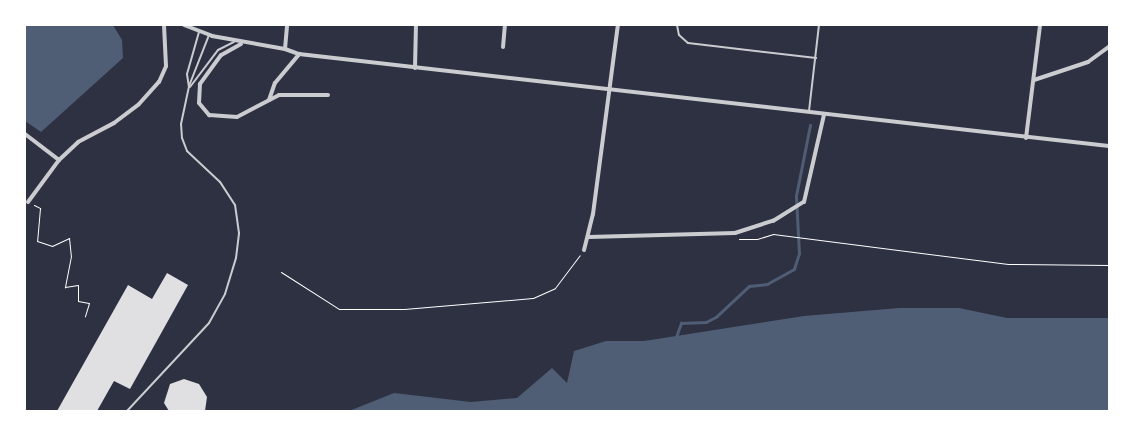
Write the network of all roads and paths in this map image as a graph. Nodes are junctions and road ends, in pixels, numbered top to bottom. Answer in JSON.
{"nodes":[{"id":1,"x":164,"y":25,"type":"edge"},
{"id":2,"x":184,"y":25,"type":"edge"},
{"id":3,"x":287,"y":25,"type":"edge"},
{"id":4,"x":416,"y":25,"type":"edge"},
{"id":5,"x":505,"y":25,"type":"edge"},
{"id":6,"x":618,"y":25,"type":"edge"},
{"id":7,"x":676,"y":25,"type":"edge"},
{"id":8,"x":819,"y":25,"type":"edge"},
{"id":9,"x":1040,"y":25,"type":"edge"},
{"id":10,"x":199,"y":32,"type":"junction"},
{"id":11,"x":209,"y":35,"type":"junction"},
{"id":12,"x":237,"y":41,"type":"junction"},
{"id":13,"x":246,"y":43,"type":"junction"},
{"id":14,"x":503,"y":47,"type":"dead end"},
{"id":15,"x":285,"y":49,"type":"junction"},
{"id":16,"x":1108,"y":49,"type":"edge"},
{"id":17,"x":299,"y":54,"type":"junction"},
{"id":18,"x":816,"y":58,"type":"junction"},
{"id":19,"x":415,"y":68,"type":"junction"},
{"id":20,"x":1034,"y":80,"type":"junction"},
{"id":21,"x":189,"y":89,"type":"junction"},
{"id":22,"x":610,"y":89,"type":"junction"},
{"id":23,"x":328,"y":95,"type":"dead end"},
{"id":24,"x":269,"y":100,"type":"junction"},
{"id":25,"x":809,"y":113,"type":"junction"},
{"id":26,"x":824,"y":115,"type":"junction"},
{"id":27,"x":25,"y":134,"type":"edge"},
{"id":28,"x":1026,"y":138,"type":"junction"},
{"id":29,"x":1109,"y":146,"type":"edge"},
{"id":30,"x":59,"y":160,"type":"junction"},
{"id":31,"x":28,"y":202,"type":"joint"},
{"id":32,"x":783,"y":236,"type":"dead end"},
{"id":33,"x":589,"y":238,"type":"junction"},
{"id":34,"x":584,"y":250,"type":"joint"},
{"id":35,"x":1109,"y":265,"type":"edge"},
{"id":36,"x":281,"y":272,"type":"dead end"},
{"id":37,"x":85,"y":316,"type":"dead end"},
{"id":38,"x":110,"y":411,"type":"edge"},
{"id":39,"x":118,"y":411,"type":"edge"},
{"id":40,"x":127,"y":411,"type":"edge"}],
"edges":[{"from":1,"to":30,"type":"street"},
{"from":2,"to":10,"type":"street"},
{"from":3,"to":15,"type":"street"},
{"from":4,"to":19,"type":"street"},
{"from":5,"to":14,"type":"street"},
{"from":6,"to":22,"type":"street"},
{"from":7,"to":18,"type":"lane"},
{"from":8,"to":18,"type":"lane"},
{"from":9,"to":20,"type":"street"},
{"from":10,"to":11,"type":"street"},
{"from":10,"to":21,"type":"lane"},
{"from":11,"to":12,"type":"street"},
{"from":11,"to":21,"type":"lane"},
{"from":12,"to":13,"type":"street"},
{"from":12,"to":21,"type":"lane"},
{"from":13,"to":15,"type":"street"},
{"from":13,"to":24,"type":"street"},
{"from":15,"to":17,"type":"street"},
{"from":16,"to":20,"type":"street"},
{"from":17,"to":19,"type":"street"},
{"from":17,"to":24,"type":"street"},
{"from":18,"to":25,"type":"lane"},
{"from":19,"to":22,"type":"street"},
{"from":20,"to":28,"type":"street"},
{"from":21,"to":40,"type":"lane"},
{"from":22,"to":25,"type":"street"},
{"from":22,"to":33,"type":"street"},
{"from":23,"to":24,"type":"street"},
{"from":25,"to":26,"type":"street"},
{"from":26,"to":28,"type":"street"},
{"from":26,"to":33,"type":"street"},
{"from":27,"to":30,"type":"street"},
{"from":28,"to":29,"type":"street"},
{"from":30,"to":31,"type":"street"},
{"from":31,"to":37,"type":"path"},
{"from":32,"to":35,"type":"path"},
{"from":33,"to":34,"type":"street"},
{"from":34,"to":36,"type":"path"},
{"from":38,"to":39,"type":"lane"}]}
